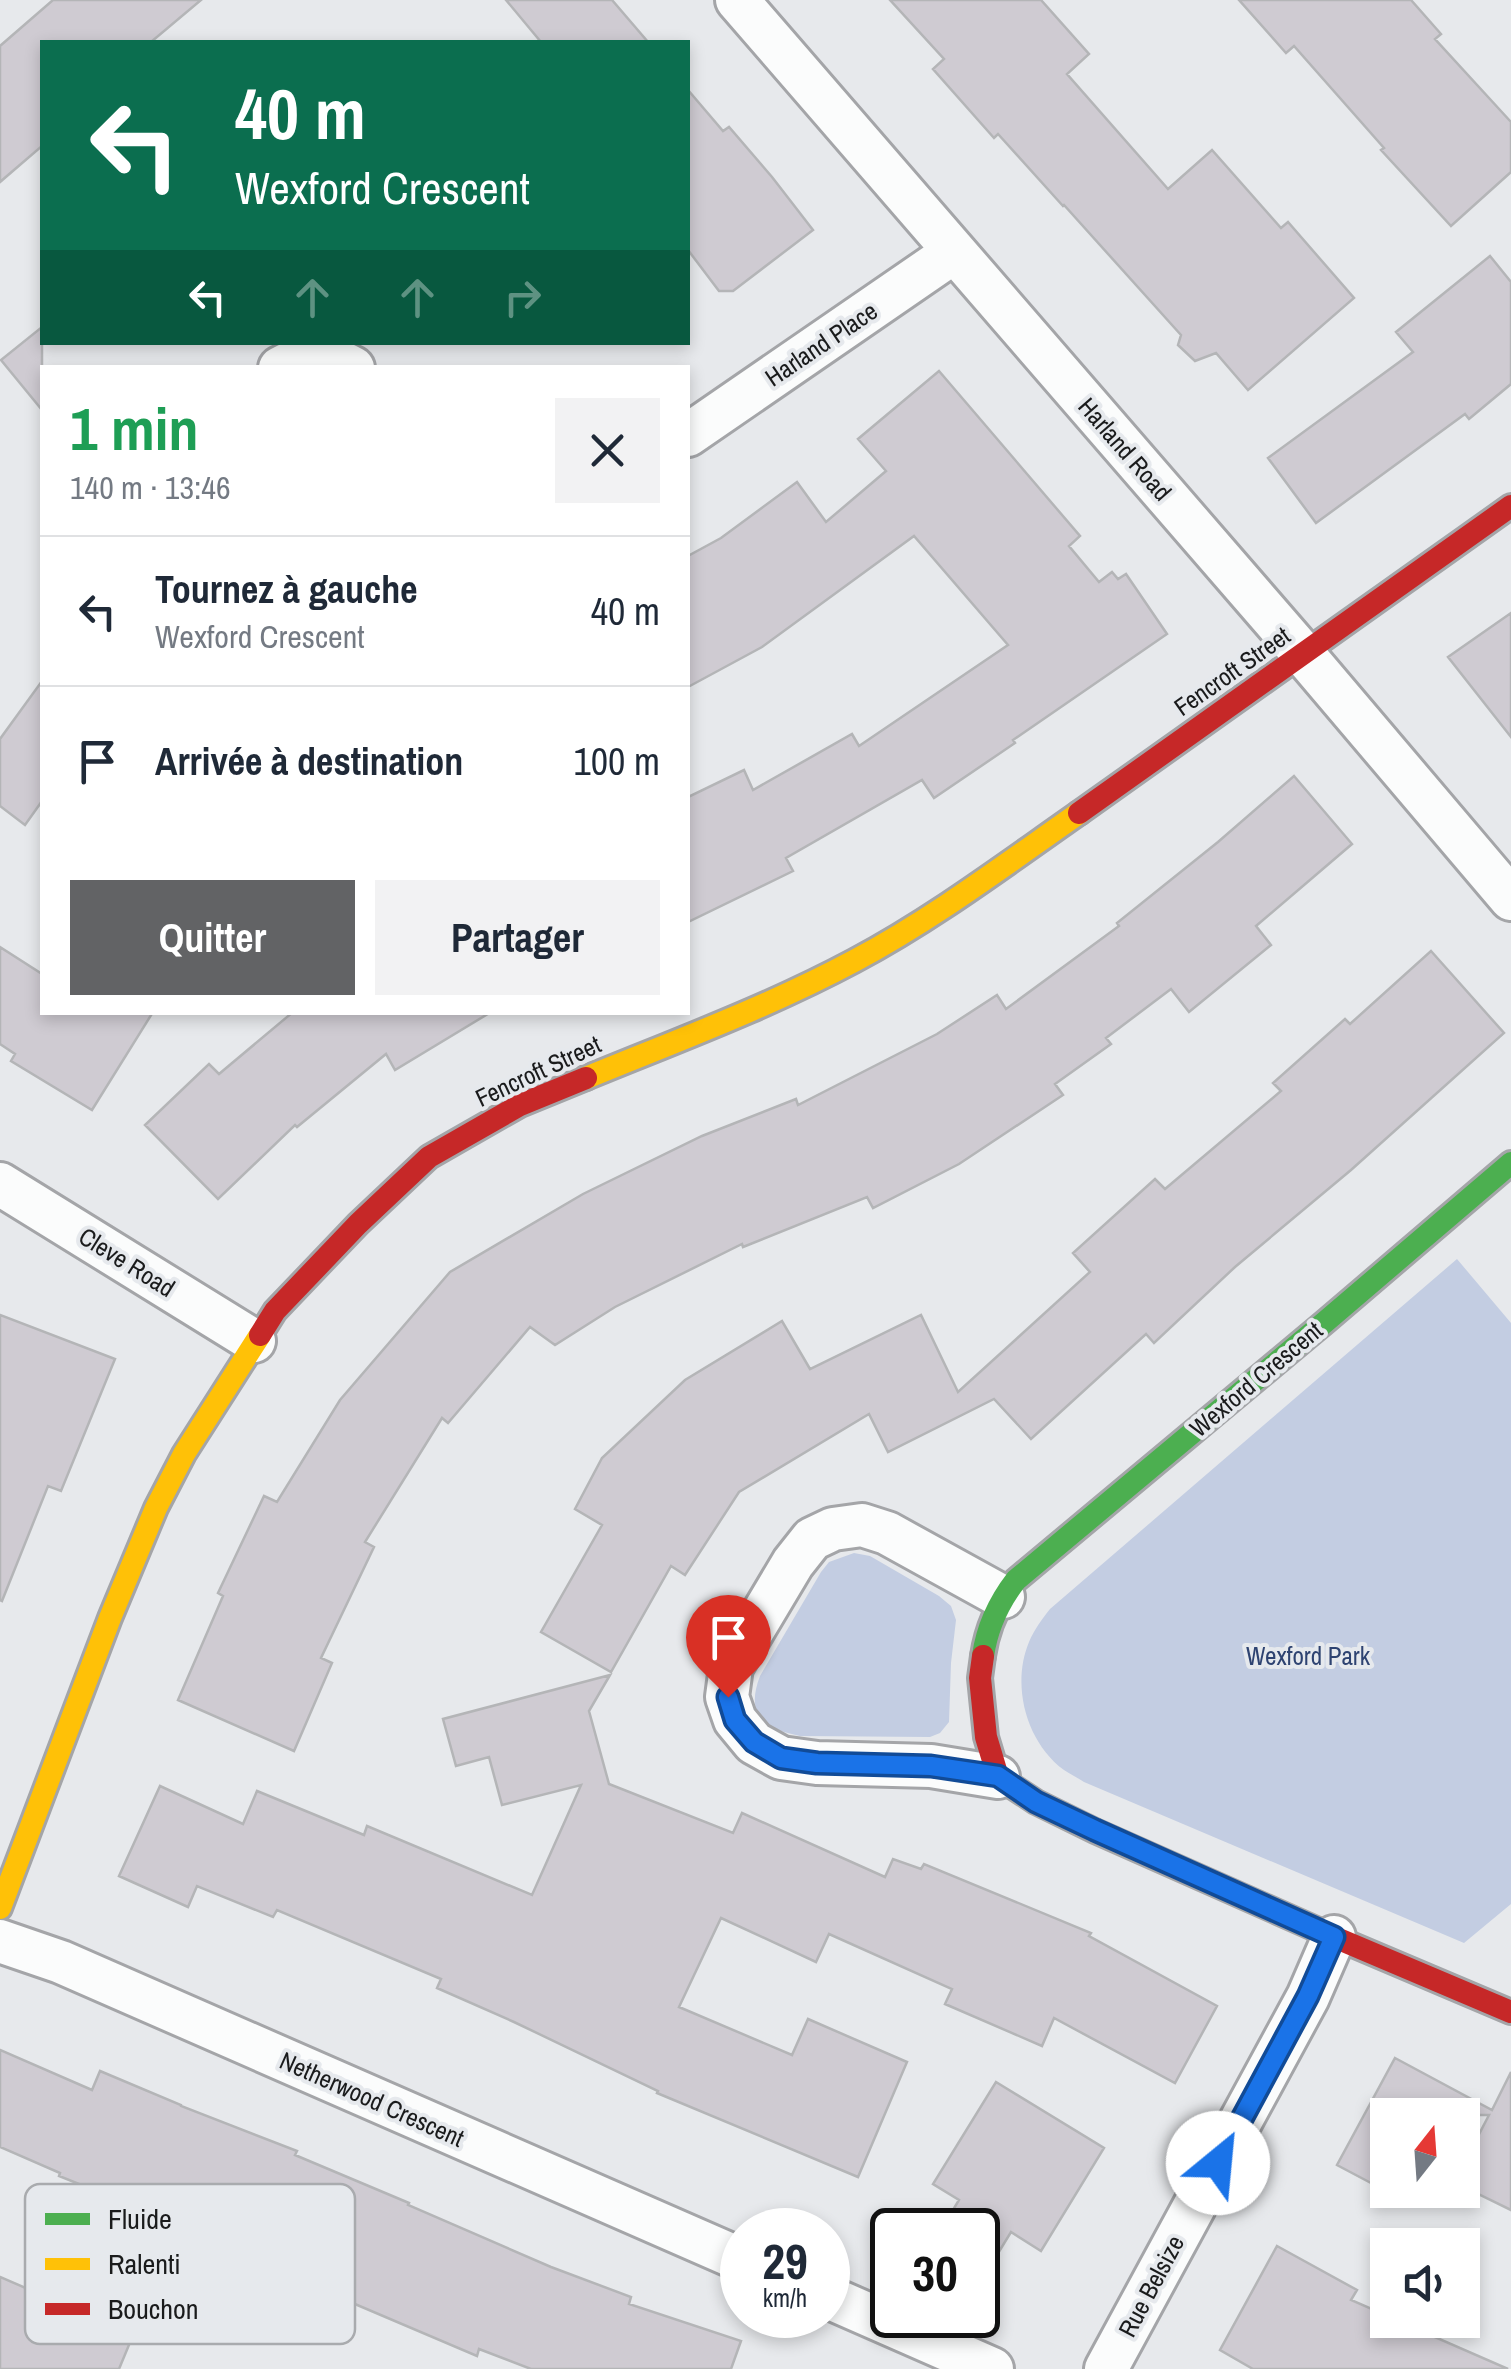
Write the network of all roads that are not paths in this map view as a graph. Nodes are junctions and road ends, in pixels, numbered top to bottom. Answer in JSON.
{"nodes":[{"id":1,"x":737,"y":0,"type":"edge"},
{"id":2,"x":954,"y":252,"type":"junction"},
{"id":3,"x":286,"y":365,"type":"edge"},
{"id":4,"x":347,"y":365,"type":"edge"},
{"id":5,"x":690,"y":434,"type":"edge"},
{"id":6,"x":1511,"y":506,"type":"edge"},
{"id":7,"x":1304,"y":654,"type":"junction"},
{"id":8,"x":1511,"y":899,"type":"edge"},
{"id":9,"x":1511,"y":1163,"type":"edge"},
{"id":10,"x":0,"y":1184,"type":"edge"},
{"id":11,"x":254,"y":1341,"type":"junction"},
{"id":12,"x":1003,"y":1597,"type":"junction"},
{"id":13,"x":998,"y":1776,"type":"junction"},
{"id":14,"x":0,"y":1908,"type":"edge"},
{"id":15,"x":1334,"y":1937,"type":"junction"},
{"id":16,"x":0,"y":1941,"type":"edge"},
{"id":17,"x":1511,"y":2012,"type":"edge"},
{"id":18,"x":720,"y":2250,"type":"edge"},
{"id":19,"x":850,"y":2307,"type":"edge"},
{"id":20,"x":992,"y":2369,"type":"edge"},
{"id":21,"x":1106,"y":2369,"type":"edge"}],
"edges":[{"from":1,"to":2,"type":"street","name":"Harland Road"},
{"from":2,"to":5,"type":"street","name":"Harland Place"},
{"from":2,"to":7,"type":"street","name":"Harland Road"},
{"from":3,"to":4,"type":"street"},
{"from":6,"to":7,"type":"street","name":"Fencroft Street"},
{"from":7,"to":8,"type":"street","name":"Harland Road"},
{"from":7,"to":11,"type":"street","name":"Fencroft Street"},
{"from":9,"to":12,"type":"street","name":"Wexford Crescent"},
{"from":10,"to":11,"type":"street","name":"Cleve Road"},
{"from":11,"to":14,"type":"street","name":"Fencroft Street"},
{"from":12,"to":13,"type":"street","name":"Wexford Crescent"},
{"from":12,"to":13,"type":"street"},
{"from":13,"to":15,"type":"street"},
{"from":15,"to":17,"type":"street"},
{"from":15,"to":21,"type":"street","name":"Rue Belsize"},
{"from":16,"to":18,"type":"street","name":"Netherwood Crescent"},
{"from":19,"to":20,"type":"street"}]}
